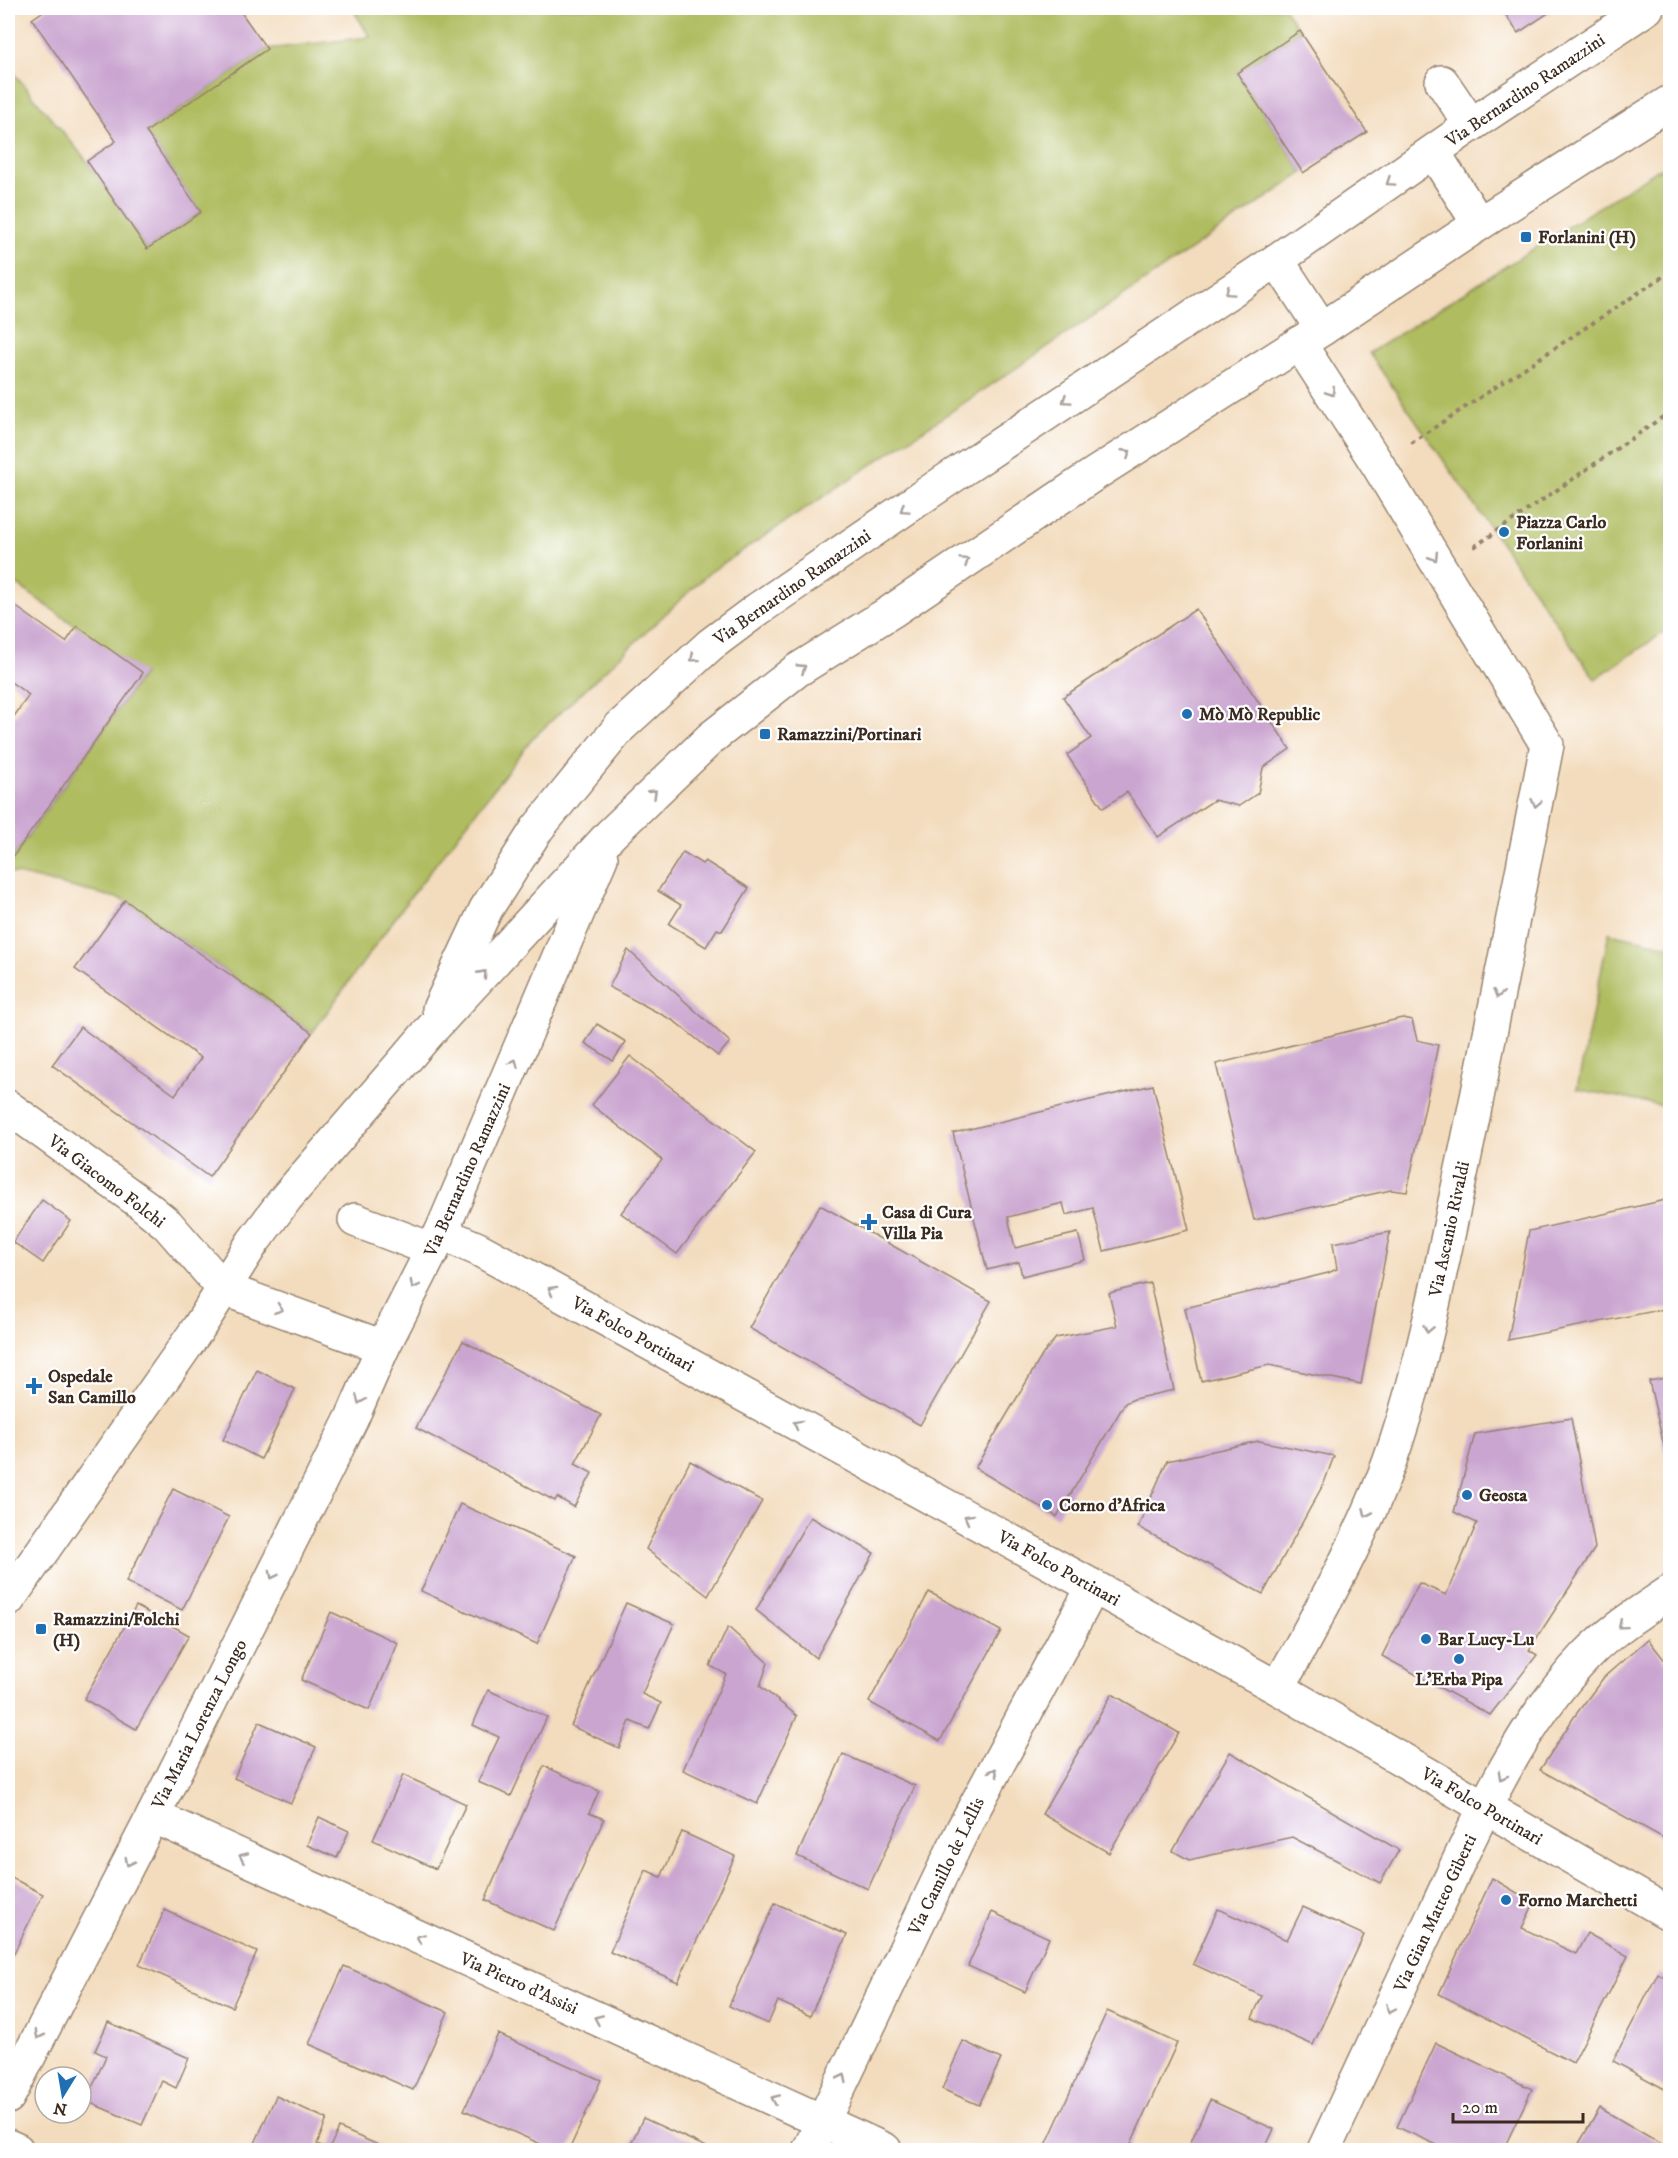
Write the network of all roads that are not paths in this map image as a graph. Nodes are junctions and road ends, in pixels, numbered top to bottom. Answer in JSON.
{"nodes":[{"id":1,"x":1647,"y":8,"type":"edge"},
{"id":2,"x":1442,"y":82,"type":"dead end"},
{"id":3,"x":1671,"y":102,"type":"edge"},
{"id":4,"x":1471,"y":125,"type":"junction"},
{"id":5,"x":1434,"y":153,"type":"junction"},
{"id":6,"x":1479,"y":224,"type":"junction"},
{"id":7,"x":1277,"y":260,"type":"junction"},
{"id":8,"x":1311,"y":336,"type":"junction"},
{"id":9,"x":611,"y":834,"type":"junction"},
{"id":10,"x":429,"y":1032,"type":"junction"},
{"id":11,"x":8,"y":1107,"type":"edge"},
{"id":12,"x":355,"y":1220,"type":"dead end"},
{"id":13,"x":437,"y":1241,"type":"junction"},
{"id":14,"x":224,"y":1289,"type":"junction"},
{"id":15,"x":383,"y":1347,"type":"junction"},
{"id":16,"x":1093,"y":1587,"type":"junction"},
{"id":17,"x":1671,"y":1592,"type":"edge"},
{"id":18,"x":8,"y":1600,"type":"edge"},
{"id":19,"x":1278,"y":1688,"type":"junction"},
{"id":20,"x":1485,"y":1808,"type":"junction"},
{"id":21,"x":153,"y":1816,"type":"junction"},
{"id":22,"x":1671,"y":1914,"type":"edge"},
{"id":23,"x":8,"y":2097,"type":"edge"},
{"id":24,"x":822,"y":2121,"type":"junction"},
{"id":25,"x":8,"y":2146,"type":"edge"},
{"id":26,"x":17,"y":2151,"type":"edge"},
{"id":27,"x":809,"y":2151,"type":"edge"},
{"id":28,"x":885,"y":2151,"type":"edge"},
{"id":29,"x":1324,"y":2151,"type":"edge"}],
"edges":[{"from":1,"to":4,"type":"street","name":"Via Bernardino Ramazzini"},
{"from":2,"to":4,"type":"street"},
{"from":3,"to":6,"type":"street","name":"Via Bernardino Ramazzini"},
{"from":4,"to":5,"type":"street","name":"Via Bernardino Ramazzini"},
{"from":5,"to":6,"type":"street","name":"Via Bernardino Ramazzini"},
{"from":5,"to":7,"type":"street","name":"Via Bernardino Ramazzini","one_way":true},
{"from":6,"to":8,"type":"street","name":"Via Bernardino Ramazzini"},
{"from":7,"to":8,"type":"street"},
{"from":7,"to":10,"type":"street","name":"Via Bernardino Ramazzini","one_way":true},
{"from":9,"to":8,"type":"street","name":"Via Bernardino Ramazzini","one_way":true},
{"from":8,"to":19,"type":"street","name":"Via Ascanio Rivaldi","one_way":true},
{"from":10,"to":9,"type":"street","name":"Via Bernardino Ramazzini","one_way":true},
{"from":13,"to":9,"type":"street","name":"Via Bernardino Ramazzini","one_way":true},
{"from":10,"to":14,"type":"street","name":"Via Bernardino Ramazzini"},
{"from":11,"to":14,"type":"street","name":"Via Giacomo Folchi"},
{"from":12,"to":13,"type":"street","name":"Via Folco Portinari"},
{"from":13,"to":15,"type":"street","name":"Via Bernardino Ramazzini","one_way":true},
{"from":16,"to":13,"type":"street","name":"Via Folco Portinari","one_way":true},
{"from":14,"to":15,"type":"street","one_way":true},
{"from":14,"to":18,"type":"street","name":"Via Bernardino Ramazzini"},
{"from":15,"to":21,"type":"street","name":"Via Maria Lorenza Longo","one_way":true},
{"from":16,"to":19,"type":"street","name":"Via Folco Portinari"},
{"from":24,"to":16,"type":"street","name":"Via Camillo de Lellis","one_way":true},
{"from":17,"to":20,"type":"street","name":"Via Gian Matteo Giberti","one_way":true},
{"from":19,"to":20,"type":"street","name":"Via Folco Portinari"},
{"from":20,"to":22,"type":"street","name":"Via Folco Portinari"},
{"from":20,"to":29,"type":"street","name":"Via Gian Matteo Giberti","one_way":true},
{"from":21,"to":23,"type":"street","name":"Via Maria Lorenza Longo","one_way":true},
{"from":24,"to":21,"type":"street","name":"Via Pietro d'Assisi","one_way":true},
{"from":24,"to":27,"type":"street","name":"Via Camillo de Lellis"},
{"from":24,"to":28,"type":"street","name":"Via Pietro d'Assisi"},
{"from":25,"to":26,"type":"street"}]}
